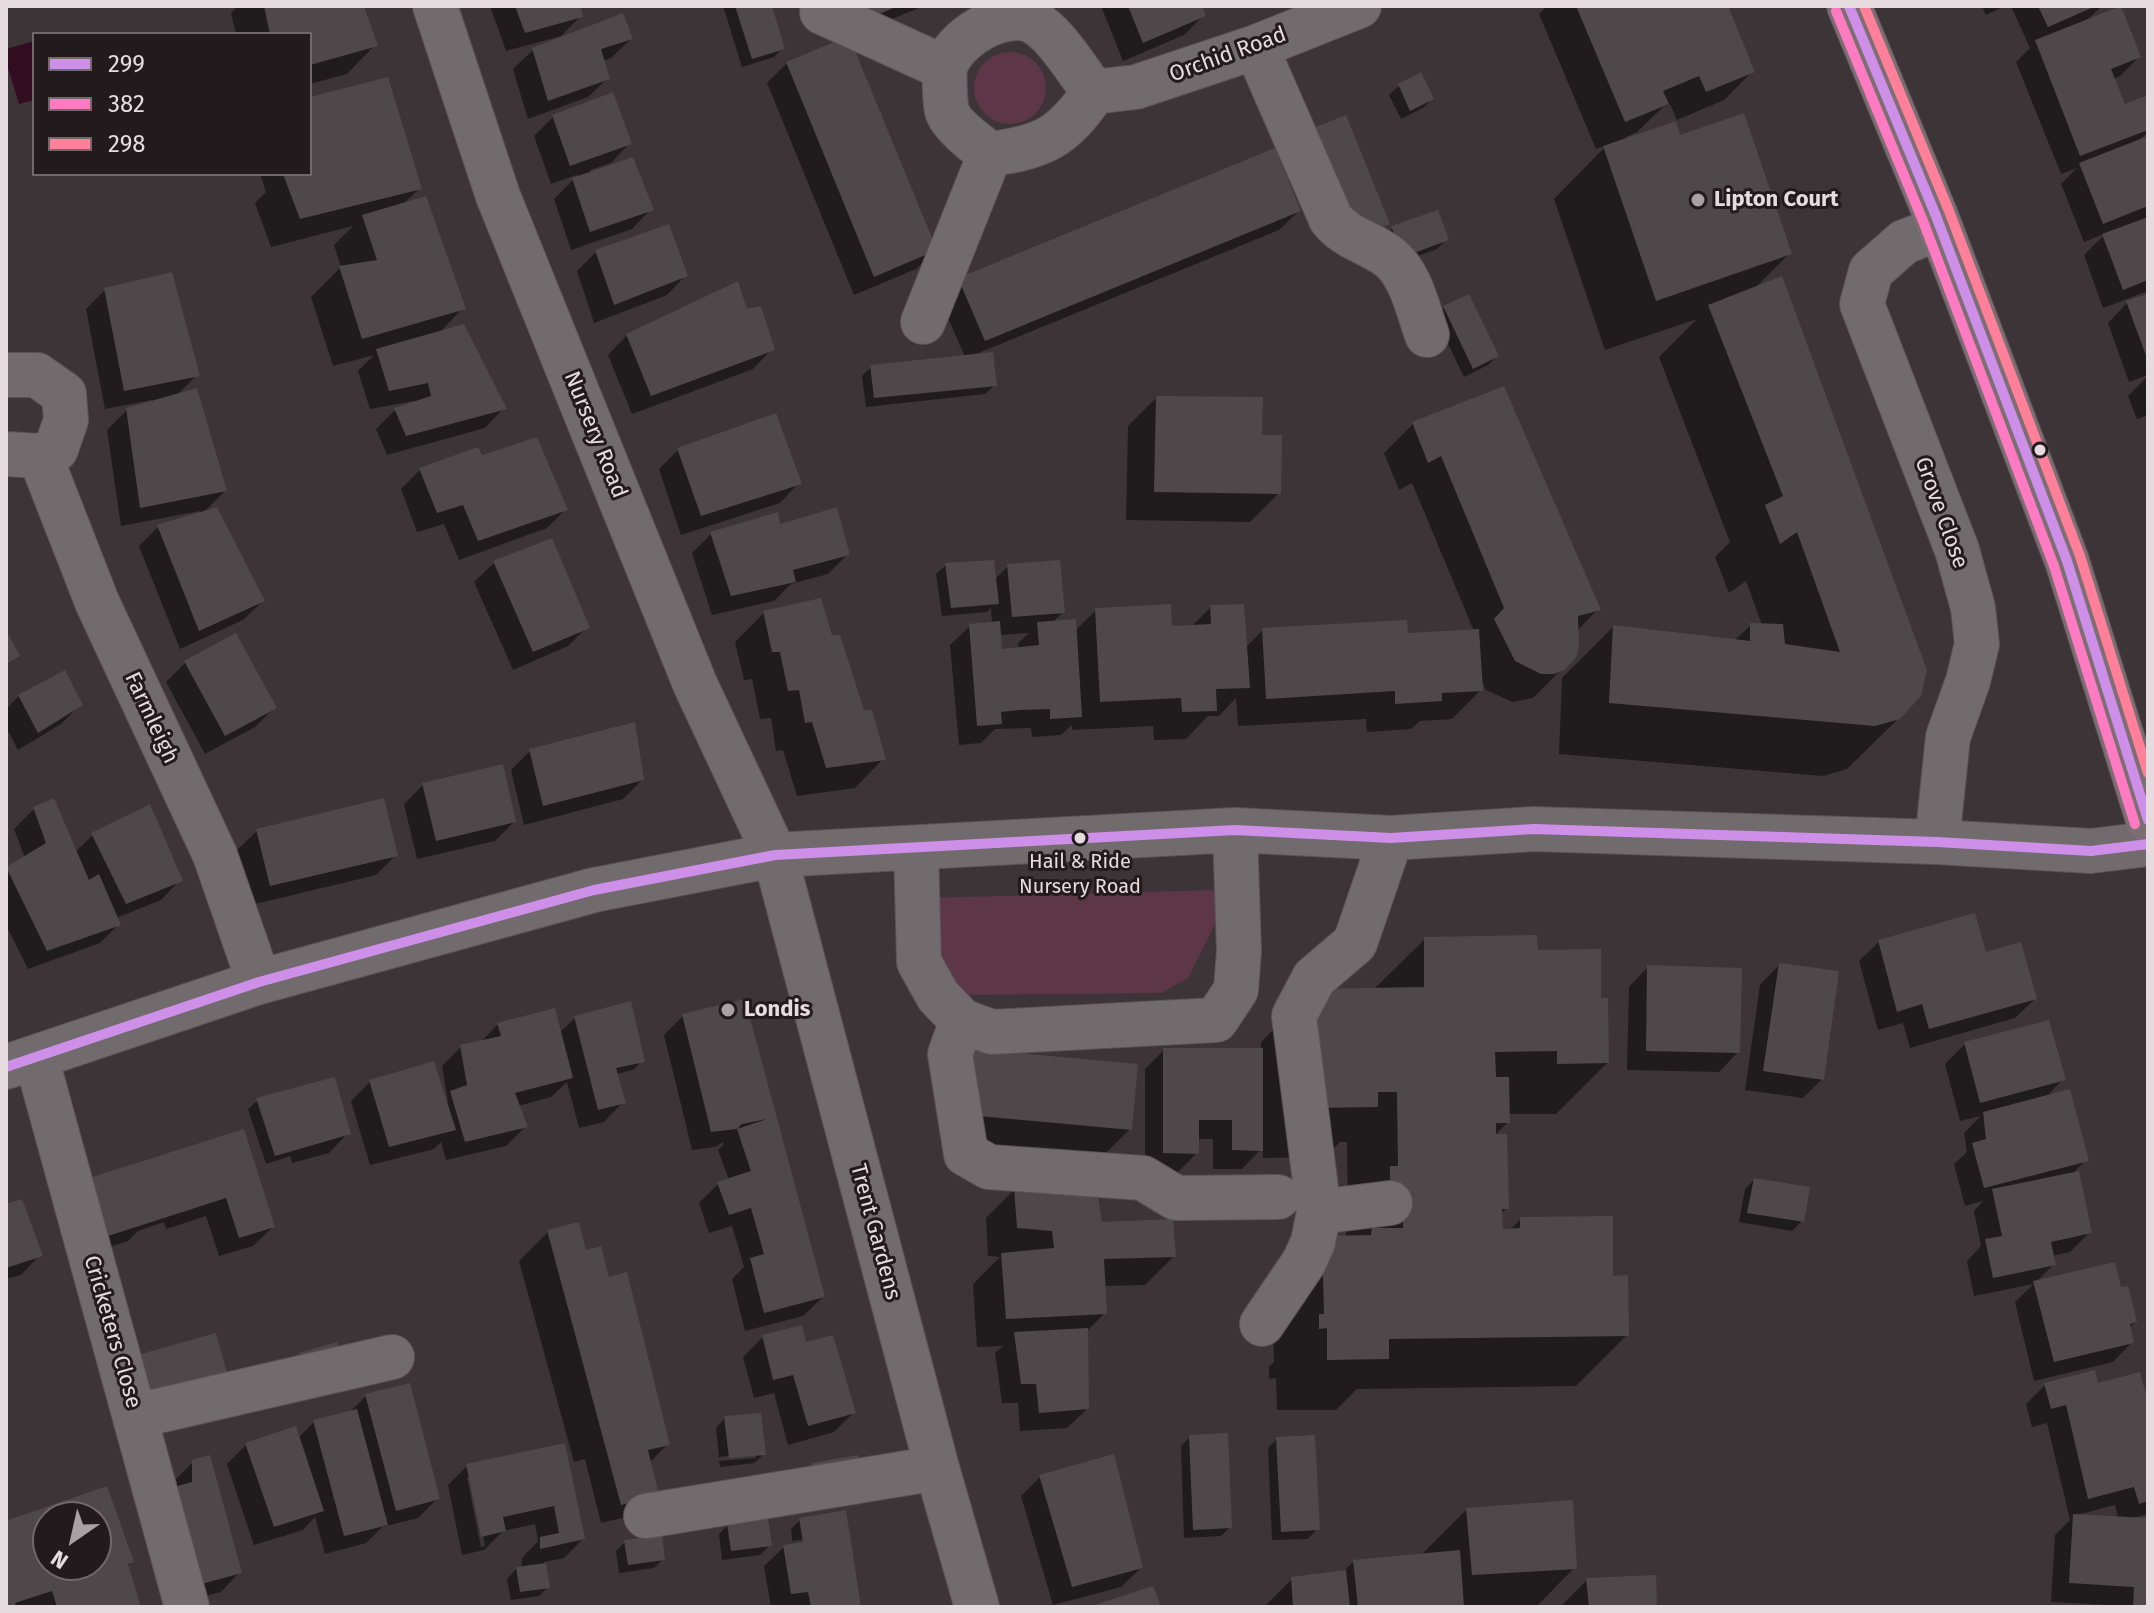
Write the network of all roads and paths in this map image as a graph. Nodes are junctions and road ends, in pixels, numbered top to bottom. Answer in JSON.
{"nodes":[{"id":1,"x":435,"y":6,"type":"edge"},
{"id":2,"x":1359,"y":6,"type":"edge"},
{"id":3,"x":1849,"y":6,"type":"edge"},
{"id":4,"x":822,"y":12,"type":"dead end"},
{"id":5,"x":1037,"y":14,"type":"edge"},
{"id":6,"x":1295,"y":18,"type":"edge"},
{"id":7,"x":1256,"y":47,"type":"junction"},
{"id":8,"x":945,"y":68,"type":"junction"},
{"id":9,"x":1094,"y":92,"type":"junction"},
{"id":10,"x":990,"y":154,"type":"junction"},
{"id":11,"x":1940,"y":228,"type":"junction"},
{"id":12,"x":923,"y":322,"type":"dead end"},
{"id":13,"x":1427,"y":335,"type":"dead end"},
{"id":14,"x":6,"y":375,"type":"edge"},
{"id":15,"x":23,"y":455,"type":"edge"},
{"id":16,"x":2148,"y":820,"type":"edge"},
{"id":17,"x":1235,"y":830,"type":"junction"},
{"id":18,"x":1391,"y":838,"type":"junction"},
{"id":19,"x":1937,"y":842,"type":"junction"},
{"id":20,"x":2148,"y":844,"type":"edge"},
{"id":21,"x":916,"y":848,"type":"junction"},
{"id":22,"x":775,"y":855,"type":"junction"},
{"id":23,"x":259,"y":982,"type":"junction"},
{"id":24,"x":962,"y":1021,"type":"junction"},
{"id":25,"x":21,"y":1062,"type":"edge"},
{"id":26,"x":1278,"y":1197,"type":"dead end"},
{"id":27,"x":1390,"y":1203,"type":"dead end"},
{"id":28,"x":1319,"y":1212,"type":"junction"},
{"id":29,"x":1262,"y":1324,"type":"dead end"},
{"id":30,"x":392,"y":1357,"type":"dead end"},
{"id":31,"x":136,"y":1416,"type":"junction"},
{"id":32,"x":937,"y":1468,"type":"junction"},
{"id":33,"x":646,"y":1516,"type":"dead end"},
{"id":34,"x":187,"y":1607,"type":"edge"},
{"id":35,"x":977,"y":1607,"type":"edge"}],
"edges":[{"from":1,"to":22,"type":"street","name":"Nursery Road"},
{"from":2,"to":6,"type":"street","name":"Orchid Road"},
{"from":3,"to":11,"type":"main road"},
{"from":4,"to":8,"type":"street"},
{"from":5,"to":8,"type":"street"},
{"from":5,"to":9,"type":"street"},
{"from":6,"to":7,"type":"street","name":"Orchid Road"},
{"from":7,"to":9,"type":"street","name":"Orchid Road"},
{"from":7,"to":13,"type":"street"},
{"from":8,"to":10,"type":"street"},
{"from":9,"to":10,"type":"street"},
{"from":10,"to":12,"type":"street"},
{"from":11,"to":16,"type":"main road"},
{"from":11,"to":19,"type":"street","name":"Grove Close"},
{"from":14,"to":15,"type":"street","name":"Farmleigh"},
{"from":15,"to":23,"type":"street","name":"Farmleigh"},
{"from":17,"to":18,"type":"street"},
{"from":17,"to":21,"type":"street"},
{"from":17,"to":24,"type":"street"},
{"from":18,"to":19,"type":"street"},
{"from":18,"to":28,"type":"street"},
{"from":19,"to":20,"type":"street"},
{"from":21,"to":22,"type":"street"},
{"from":21,"to":24,"type":"street"},
{"from":22,"to":23,"type":"street"},
{"from":22,"to":32,"type":"street","name":"Trent Gardens"},
{"from":23,"to":25,"type":"street"},
{"from":24,"to":26,"type":"street"},
{"from":25,"to":31,"type":"street","name":"Cricketers Close"},
{"from":27,"to":28,"type":"street"},
{"from":28,"to":29,"type":"street"},
{"from":30,"to":31,"type":"street"},
{"from":31,"to":34,"type":"street","name":"Cricketers Close"},
{"from":32,"to":33,"type":"street"},
{"from":32,"to":35,"type":"street","name":"Trent Gardens"}]}
